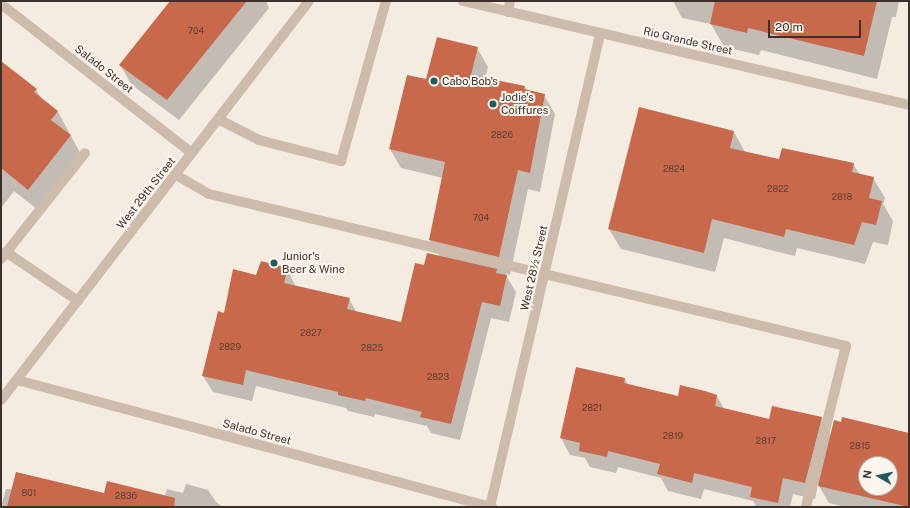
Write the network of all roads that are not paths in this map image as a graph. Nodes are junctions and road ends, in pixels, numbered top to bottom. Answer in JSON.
{"nodes":[{"id":1,"x":309,"y":1,"type":"edge"},
{"id":2,"x":386,"y":1,"type":"edge"},
{"id":3,"x":463,"y":1,"type":"edge"},
{"id":4,"x":510,"y":1,"type":"edge"},
{"id":5,"x":1,"y":4,"type":"edge"},
{"id":6,"x":508,"y":12,"type":"junction"},
{"id":7,"x":600,"y":34,"type":"junction"},
{"id":8,"x":909,"y":105,"type":"edge"},
{"id":9,"x":218,"y":119,"type":"junction"},
{"id":10,"x":85,"y":153,"type":"dead end"},
{"id":11,"x":192,"y":153,"type":"junction"},
{"id":12,"x":176,"y":175,"type":"junction"},
{"id":13,"x":4,"y":255,"type":"edge"},
{"id":14,"x":545,"y":275,"type":"junction"},
{"id":15,"x":78,"y":301,"type":"junction"},
{"id":16,"x":17,"y":380,"type":"junction"},
{"id":17,"x":1,"y":400,"type":"edge"},
{"id":18,"x":491,"y":507,"type":"edge"},
{"id":19,"x":806,"y":507,"type":"edge"}],
"edges":[{"from":1,"to":9,"type":"street","name":"West 29th Street"},
{"from":2,"to":9,"type":"street"},
{"from":3,"to":6,"type":"street","name":"Rio Grande Street"},
{"from":4,"to":6,"type":"street"},
{"from":5,"to":11,"type":"street","name":"Salado Street"},
{"from":6,"to":7,"type":"street","name":"Rio Grande Street"},
{"from":7,"to":8,"type":"street","name":"Rio Grande Street"},
{"from":7,"to":14,"type":"street","name":"West 28½ Street"},
{"from":9,"to":11,"type":"street","name":"West 29th Street"},
{"from":10,"to":13,"type":"street"},
{"from":11,"to":12,"type":"street","name":"West 29th Street"},
{"from":12,"to":14,"type":"street"},
{"from":12,"to":15,"type":"street","name":"West 29th Street"},
{"from":13,"to":15,"type":"street"},
{"from":14,"to":18,"type":"street","name":"West 28½ Street"},
{"from":14,"to":19,"type":"street"},
{"from":15,"to":16,"type":"street","name":"West 29th Street"},
{"from":16,"to":17,"type":"street","name":"West 29th Street"},
{"from":16,"to":18,"type":"street","name":"Salado Street"}]}
